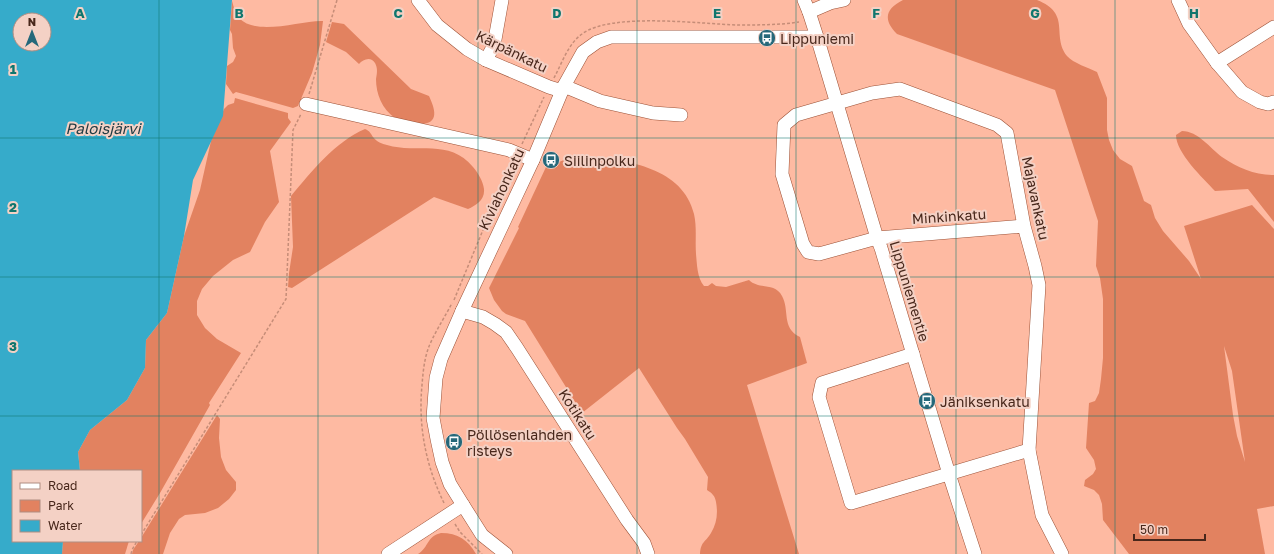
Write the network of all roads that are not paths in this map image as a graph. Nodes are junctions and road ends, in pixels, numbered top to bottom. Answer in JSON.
{"nodes":[{"id":1,"x":418,"y":0,"type":"edge"},
{"id":2,"x":502,"y":0,"type":"edge"},
{"id":3,"x":844,"y":0,"type":"edge"},
{"id":4,"x":1178,"y":0,"type":"edge"},
{"id":5,"x":806,"y":11,"type":"edge"},
{"id":6,"x":1274,"y":27,"type":"edge"},
{"id":7,"x":818,"y":37,"type":"junction"},
{"id":8,"x":486,"y":60,"type":"junction"},
{"id":9,"x":1216,"y":63,"type":"junction"},
{"id":10,"x":564,"y":89,"type":"junction"},
{"id":11,"x":1274,"y":102,"type":"edge"},
{"id":12,"x":837,"y":103,"type":"junction"},
{"id":13,"x":306,"y":104,"type":"road end"},
{"id":14,"x":681,"y":115,"type":"dead end"},
{"id":15,"x":533,"y":160,"type":"junction"},
{"id":16,"x":1024,"y":226,"type":"junction"},
{"id":17,"x":877,"y":238,"type":"junction"},
{"id":18,"x":462,"y":312,"type":"junction"},
{"id":19,"x":913,"y":354,"type":"junction"},
{"id":20,"x":1030,"y":450,"type":"junction"},
{"id":21,"x":949,"y":474,"type":"junction"},
{"id":22,"x":463,"y":505,"type":"junction"},
{"id":23,"x":388,"y":554,"type":"edge"},
{"id":24,"x":506,"y":554,"type":"edge"},
{"id":25,"x":648,"y":554,"type":"edge"},
{"id":26,"x":975,"y":554,"type":"edge"},
{"id":27,"x":1062,"y":554,"type":"edge"}],
"edges":[{"from":1,"to":8,"type":"street","name":"Kärpänkatu"},
{"from":2,"to":8,"type":"street"},
{"from":3,"to":5,"type":"street"},
{"from":4,"to":9,"type":"street"},
{"from":5,"to":7,"type":"street","name":"Lippuniementie"},
{"from":6,"to":9,"type":"street"},
{"from":7,"to":10,"type":"street","name":"Kiviahonkatu"},
{"from":7,"to":12,"type":"street","name":"Lippuniementie"},
{"from":8,"to":10,"type":"street","name":"Kärpänkatu"},
{"from":9,"to":11,"type":"street"},
{"from":10,"to":14,"type":"street","name":"Kärpänkatu"},
{"from":10,"to":15,"type":"street","name":"Kiviahonkatu"},
{"from":12,"to":16,"type":"street","name":"Majavankatu"},
{"from":12,"to":17,"type":"street","name":"Lippuniementie"},
{"from":12,"to":17,"type":"street","name":"Majavankatu"},
{"from":13,"to":15,"type":"street"},
{"from":15,"to":18,"type":"street","name":"Kiviahonkatu"},
{"from":16,"to":17,"type":"street","name":"Minkinkatu"},
{"from":16,"to":20,"type":"street","name":"Majavankatu"},
{"from":17,"to":19,"type":"street","name":"Lippuniementie"},
{"from":18,"to":22,"type":"street","name":"Kiviahonkatu"},
{"from":18,"to":25,"type":"street","name":"Kotikatu"},
{"from":19,"to":21,"type":"street","name":"Lippuniementie"},
{"from":19,"to":21,"type":"street"},
{"from":20,"to":21,"type":"street"},
{"from":20,"to":27,"type":"street","name":"Majavankatu"},
{"from":21,"to":26,"type":"street","name":"Lippuniementie"},
{"from":22,"to":23,"type":"street"},
{"from":22,"to":24,"type":"street","name":"Kiviahonkatu"}]}
